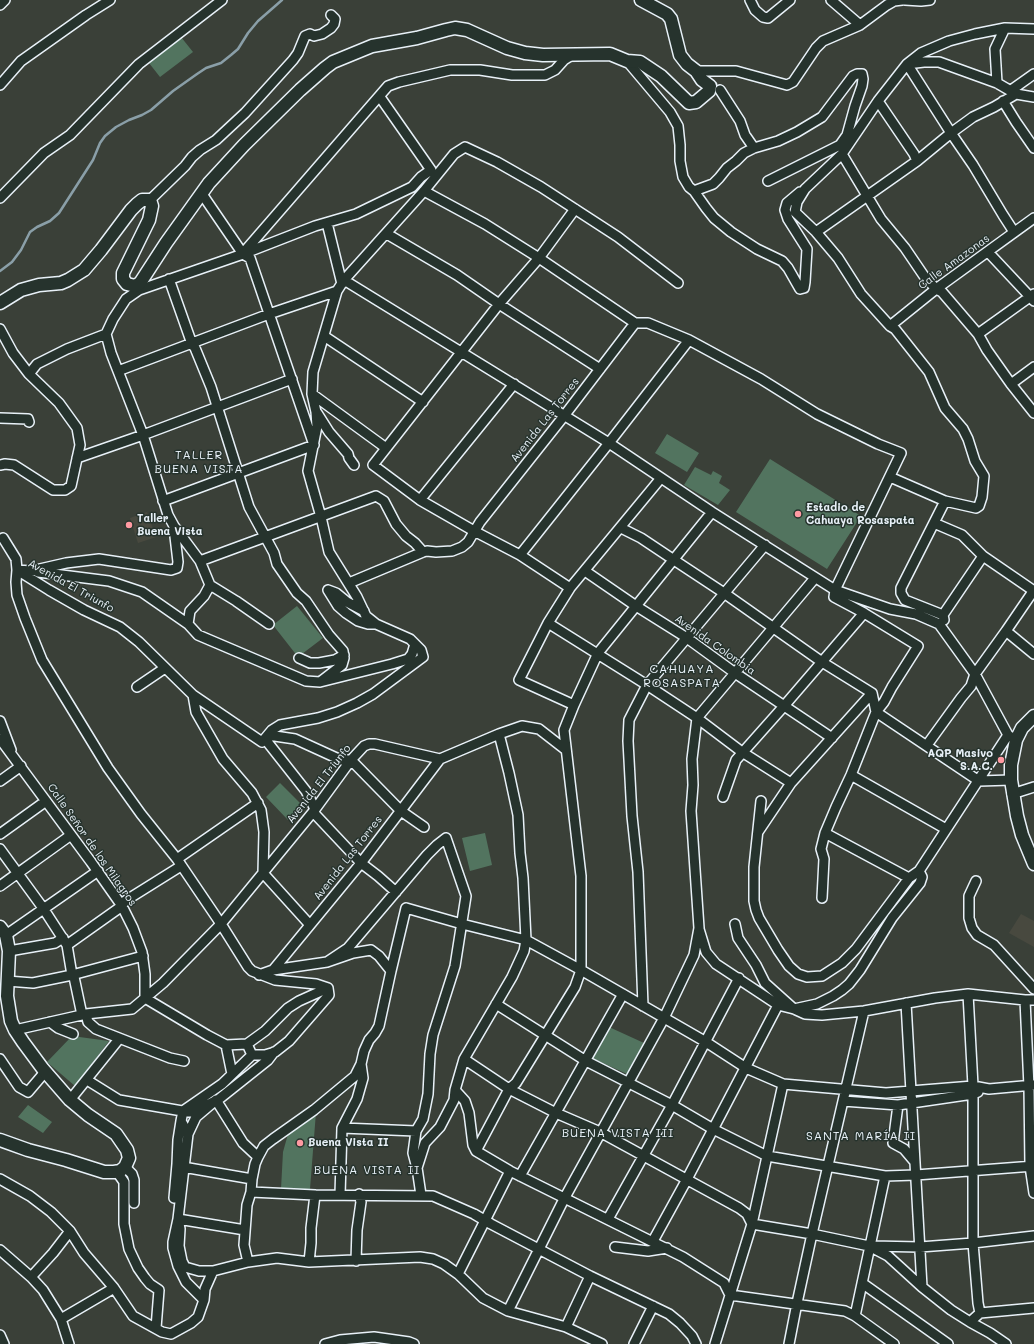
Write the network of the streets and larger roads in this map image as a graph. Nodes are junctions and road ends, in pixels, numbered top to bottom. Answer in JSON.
{"nodes":[{"id":1,"x":5,"y":0,"type":"edge"},
{"id":2,"x":110,"y":0,"type":"edge"},
{"id":3,"x":222,"y":0,"type":"edge"},
{"id":4,"x":641,"y":0,"type":"edge"},
{"id":5,"x":750,"y":0,"type":"edge"},
{"id":6,"x":790,"y":0,"type":"edge"},
{"id":7,"x":831,"y":0,"type":"edge"},
{"id":8,"x":902,"y":0,"type":"edge"},
{"id":9,"x":905,"y":0,"type":"edge"},
{"id":10,"x":930,"y":0,"type":"edge"},
{"id":11,"x":0,"y":4,"type":"edge"},
{"id":12,"x":331,"y":15,"type":"dead end"},
{"id":13,"x":860,"y":26,"type":"junction"},
{"id":14,"x":1005,"y":28,"type":"junction"},
{"id":15,"x":1034,"y":29,"type":"edge"},
{"id":16,"x":572,"y":55,"type":"junction"},
{"id":17,"x":627,"y":60,"type":"junction"},
{"id":18,"x":907,"y":64,"type":"junction"},
{"id":19,"x":696,"y":71,"type":"junction"},
{"id":20,"x":1034,"y":74,"type":"edge"},
{"id":21,"x":997,"y":83,"type":"junction"},
{"id":22,"x":0,"y":85,"type":"edge"},
{"id":23,"x":720,"y":90,"type":"dead end"},
{"id":24,"x":1013,"y":93,"type":"junction"},
{"id":25,"x":380,"y":97,"type":"junction"},
{"id":26,"x":1034,"y":97,"type":"edge"},
{"id":27,"x":878,"y":101,"type":"junction"},
{"id":28,"x":1004,"y":101,"type":"junction"},
{"id":29,"x":951,"y":133,"type":"junction"},
{"id":30,"x":849,"y":137,"type":"junction"},
{"id":31,"x":754,"y":148,"type":"junction"},
{"id":32,"x":1034,"y":148,"type":"edge"},
{"id":33,"x":842,"y":154,"type":"junction"},
{"id":34,"x":917,"y":161,"type":"junction"},
{"id":35,"x":768,"y":181,"type":"dead end"},
{"id":36,"x":805,"y":189,"type":"junction"},
{"id":37,"x":424,"y":191,"type":"junction"},
{"id":38,"x":694,"y":191,"type":"junction"},
{"id":39,"x":202,"y":194,"type":"junction"},
{"id":40,"x":866,"y":196,"type":"junction"},
{"id":41,"x":0,"y":198,"type":"edge"},
{"id":42,"x":150,"y":200,"type":"junction"},
{"id":43,"x":576,"y":209,"type":"junction"},
{"id":44,"x":1034,"y":218,"type":"edge"},
{"id":45,"x":327,"y":223,"type":"junction"},
{"id":46,"x":816,"y":232,"type":"junction"},
{"id":47,"x":1014,"y":232,"type":"junction"},
{"id":48,"x":387,"y":234,"type":"junction"},
{"id":49,"x":988,"y":252,"type":"junction"},
{"id":50,"x":243,"y":254,"type":"junction"},
{"id":51,"x":539,"y":258,"type":"junction"},
{"id":52,"x":169,"y":279,"type":"junction"},
{"id":53,"x":678,"y":283,"type":"dead end"},
{"id":54,"x":341,"y":285,"type":"junction"},
{"id":55,"x":134,"y":290,"type":"junction"},
{"id":56,"x":936,"y":290,"type":"junction"},
{"id":57,"x":1033,"y":297,"type":"edge"},
{"id":58,"x":0,"y":303,"type":"edge"},
{"id":59,"x":499,"y":304,"type":"junction"},
{"id":60,"x":269,"y":314,"type":"junction"},
{"id":61,"x":635,"y":323,"type":"junction"},
{"id":62,"x":890,"y":326,"type":"junction"},
{"id":63,"x":0,"y":329,"type":"edge"},
{"id":64,"x":106,"y":334,"type":"junction"},
{"id":65,"x":978,"y":334,"type":"junction"},
{"id":66,"x":324,"y":336,"type":"junction"},
{"id":67,"x":689,"y":340,"type":"junction"},
{"id":68,"x":192,"y":344,"type":"junction"},
{"id":69,"x":462,"y":352,"type":"junction"},
{"id":70,"x":1034,"y":367,"type":"edge"},
{"id":71,"x":600,"y":369,"type":"junction"},
{"id":72,"x":118,"y":371,"type":"junction"},
{"id":73,"x":29,"y":374,"type":"junction"},
{"id":74,"x":292,"y":380,"type":"junction"},
{"id":75,"x":514,"y":384,"type":"junction"},
{"id":76,"x":1011,"y":384,"type":"junction"},
{"id":77,"x":312,"y":394,"type":"junction"},
{"id":78,"x":422,"y":402,"type":"junction"},
{"id":79,"x":217,"y":407,"type":"junction"},
{"id":80,"x":316,"y":412,"type":"junction"},
{"id":81,"x":1034,"y":413,"type":"edge"},
{"id":82,"x":564,"y":416,"type":"junction"},
{"id":83,"x":0,"y":418,"type":"edge"},
{"id":84,"x":29,"y":422,"type":"dead end"},
{"id":85,"x":144,"y":435,"type":"junction"},
{"id":86,"x":609,"y":443,"type":"junction"},
{"id":87,"x":314,"y":445,"type":"junction"},
{"id":88,"x":386,"y":448,"type":"junction"},
{"id":89,"x":77,"y":458,"type":"junction"},
{"id":90,"x":0,"y":465,"type":"edge"},
{"id":91,"x":354,"y":465,"type":"dead end"},
{"id":92,"x":238,"y":474,"type":"junction"},
{"id":93,"x":890,"y":477,"type":"junction"},
{"id":94,"x":661,"y":478,"type":"junction"},
{"id":95,"x":420,"y":500,"type":"junction"},
{"id":96,"x":163,"y":501,"type":"junction"},
{"id":97,"x":945,"y":501,"type":"junction"},
{"id":98,"x":712,"y":512,"type":"junction"},
{"id":99,"x":321,"y":517,"type":"junction"},
{"id":100,"x":934,"y":523,"type":"junction"},
{"id":101,"x":174,"y":526,"type":"junction"},
{"id":102,"x":621,"y":528,"type":"junction"},
{"id":103,"x":474,"y":531,"type":"junction"},
{"id":104,"x":265,"y":537,"type":"junction"},
{"id":105,"x":3,"y":538,"type":"dead end"},
{"id":106,"x":765,"y":545,"type":"junction"},
{"id":107,"x":423,"y":552,"type":"junction"},
{"id":108,"x":520,"y":555,"type":"junction"},
{"id":109,"x":983,"y":556,"type":"junction"},
{"id":110,"x":674,"y":560,"type":"junction"},
{"id":111,"x":200,"y":561,"type":"junction"},
{"id":112,"x":17,"y":570,"type":"junction"},
{"id":113,"x":31,"y":571,"type":"junction"},
{"id":114,"x":585,"y":571,"type":"junction"},
{"id":115,"x":815,"y":578,"type":"junction"},
{"id":116,"x":349,"y":583,"type":"junction"},
{"id":117,"x":210,"y":585,"type":"junction"},
{"id":118,"x":570,"y":588,"type":"junction"},
{"id":119,"x":835,"y":590,"type":"junction"},
{"id":120,"x":1034,"y":590,"type":"edge"},
{"id":121,"x":724,"y":593,"type":"junction"},
{"id":122,"x":636,"y":606,"type":"junction"},
{"id":123,"x":364,"y":611,"type":"junction"},
{"id":124,"x":864,"y":613,"type":"junction"},
{"id":125,"x":943,"y":615,"type":"junction"},
{"id":126,"x":548,"y":622,"type":"junction"},
{"id":127,"x":188,"y":624,"type":"junction"},
{"id":128,"x":269,"y":624,"type":"dead end"},
{"id":129,"x":376,"y":624,"type":"junction"},
{"id":130,"x":774,"y":628,"type":"junction"},
{"id":131,"x":1006,"y":631,"type":"junction"},
{"id":132,"x":687,"y":638,"type":"junction"},
{"id":133,"x":949,"y":638,"type":"junction"},
{"id":134,"x":415,"y":644,"type":"junction"},
{"id":135,"x":598,"y":653,"type":"junction"},
{"id":136,"x":344,"y":654,"type":"junction"},
{"id":137,"x":1034,"y":654,"type":"edge"},
{"id":138,"x":299,"y":658,"type":"dead end"},
{"id":139,"x":822,"y":662,"type":"junction"},
{"id":140,"x":166,"y":668,"type":"junction"},
{"id":141,"x":735,"y":673,"type":"junction"},
{"id":142,"x":975,"y":674,"type":"junction"},
{"id":143,"x":320,"y":682,"type":"junction"},
{"id":144,"x":647,"y":685,"type":"junction"},
{"id":145,"x":137,"y":687,"type":"dead end"},
{"id":146,"x":872,"y":693,"type":"junction"},
{"id":147,"x":193,"y":695,"type":"junction"},
{"id":148,"x":574,"y":705,"type":"junction"},
{"id":149,"x":784,"y":706,"type":"junction"},
{"id":150,"x":876,"y":712,"type":"junction"},
{"id":151,"x":1034,"y":716,"type":"edge"},
{"id":152,"x":696,"y":718,"type":"junction"},
{"id":153,"x":0,"y":721,"type":"edge"},
{"id":154,"x":1028,"y":727,"type":"edge"},
{"id":155,"x":499,"y":734,"type":"junction"},
{"id":156,"x":1012,"y":737,"type":"junction"},
{"id":157,"x":832,"y":738,"type":"junction"},
{"id":158,"x":0,"y":739,"type":"edge"},
{"id":159,"x":265,"y":739,"type":"junction"},
{"id":160,"x":927,"y":746,"type":"junction"},
{"id":161,"x":566,"y":750,"type":"junction"},
{"id":162,"x":742,"y":752,"type":"junction"},
{"id":163,"x":12,"y":755,"type":"junction"},
{"id":164,"x":440,"y":758,"type":"junction"},
{"id":165,"x":351,"y":760,"type":"junction"},
{"id":166,"x":21,"y":766,"type":"junction"},
{"id":167,"x":851,"y":775,"type":"junction"},
{"id":168,"x":1011,"y":780,"type":"junction"},
{"id":169,"x":0,"y":781,"type":"edge"},
{"id":170,"x":979,"y":781,"type":"junction"},
{"id":171,"x":791,"y":782,"type":"junction"},
{"id":172,"x":1034,"y":787,"type":"edge"},
{"id":173,"x":1012,"y":794,"type":"junction"},
{"id":174,"x":723,"y":797,"type":"dead end"},
{"id":175,"x":761,"y":800,"type":"dead end"},
{"id":176,"x":46,"y":801,"type":"junction"},
{"id":177,"x":258,"y":803,"type":"junction"},
{"id":178,"x":314,"y":810,"type":"junction"},
{"id":179,"x":401,"y":811,"type":"junction"},
{"id":180,"x":424,"y":827,"type":"dead end"},
{"id":181,"x":946,"y":829,"type":"junction"},
{"id":182,"x":0,"y":834,"type":"edge"},
{"id":183,"x":757,"y":834,"type":"junction"},
{"id":184,"x":825,"y":834,"type":"junction"},
{"id":185,"x":71,"y":835,"type":"junction"},
{"id":186,"x":0,"y":849,"type":"edge"},
{"id":187,"x":1032,"y":851,"type":"edge"},
{"id":188,"x":179,"y":862,"type":"junction"},
{"id":189,"x":361,"y":863,"type":"junction"},
{"id":190,"x":1034,"y":864,"type":"edge"},
{"id":191,"x":98,"y":871,"type":"junction"},
{"id":192,"x":919,"y":871,"type":"junction"},
{"id":193,"x":18,"y":873,"type":"junction"},
{"id":194,"x":264,"y":873,"type":"junction"},
{"id":195,"x":909,"y":878,"type":"junction"},
{"id":196,"x":976,"y":881,"type":"dead end"},
{"id":197,"x":0,"y":886,"type":"edge"},
{"id":198,"x":396,"y":892,"type":"junction"},
{"id":199,"x":822,"y":898,"type":"dead end"},
{"id":200,"x":122,"y":906,"type":"junction"},
{"id":201,"x":43,"y":908,"type":"junction"},
{"id":202,"x":221,"y":924,"type":"junction"},
{"id":203,"x":462,"y":924,"type":"junction"},
{"id":204,"x":735,"y":924,"type":"dead end"},
{"id":205,"x":310,"y":925,"type":"junction"},
{"id":206,"x":698,"y":928,"type":"junction"},
{"id":207,"x":3,"y":931,"type":"edge"},
{"id":208,"x":526,"y":940,"type":"junction"},
{"id":209,"x":65,"y":942,"type":"junction"},
{"id":210,"x":9,"y":951,"type":"junction"},
{"id":211,"x":143,"y":956,"type":"junction"},
{"id":212,"x":327,"y":962,"type":"junction"},
{"id":213,"x":273,"y":970,"type":"junction"},
{"id":214,"x":581,"y":970,"type":"junction"},
{"id":215,"x":391,"y":971,"type":"junction"},
{"id":216,"x":72,"y":975,"type":"junction"},
{"id":217,"x":260,"y":975,"type":"junction"},
{"id":218,"x":739,"y":978,"type":"junction"},
{"id":219,"x":7,"y":980,"type":"junction"},
{"id":220,"x":328,"y":988,"type":"junction"},
{"id":221,"x":1034,"y":990,"type":"edge"},
{"id":222,"x":623,"y":994,"type":"junction"},
{"id":223,"x":968,"y":994,"type":"junction"},
{"id":224,"x":4,"y":998,"type":"edge"},
{"id":225,"x":145,"y":998,"type":"junction"},
{"id":226,"x":1030,"y":1000,"type":"edge"},
{"id":227,"x":906,"y":1003,"type":"junction"},
{"id":228,"x":496,"y":1004,"type":"junction"},
{"id":229,"x":778,"y":1005,"type":"junction"},
{"id":230,"x":643,"y":1006,"type":"junction"},
{"id":231,"x":794,"y":1009,"type":"junction"},
{"id":232,"x":864,"y":1011,"type":"junction"},
{"id":233,"x":84,"y":1014,"type":"junction"},
{"id":234,"x":664,"y":1018,"type":"junction"},
{"id":235,"x":50,"y":1022,"type":"junction"},
{"id":236,"x":15,"y":1030,"type":"junction"},
{"id":237,"x":73,"y":1034,"type":"dead end"},
{"id":238,"x":546,"y":1035,"type":"junction"},
{"id":239,"x":119,"y":1039,"type":"junction"},
{"id":240,"x":706,"y":1042,"type":"junction"},
{"id":241,"x":247,"y":1044,"type":"junction"},
{"id":242,"x":226,"y":1045,"type":"junction"},
{"id":243,"x":274,"y":1052,"type":"junction"},
{"id":244,"x":252,"y":1055,"type":"junction"},
{"id":245,"x":0,"y":1059,"type":"edge"},
{"id":246,"x":464,"y":1059,"type":"junction"},
{"id":247,"x":184,"y":1061,"type":"dead end"},
{"id":248,"x":586,"y":1061,"type":"junction"},
{"id":249,"x":361,"y":1064,"type":"junction"},
{"id":250,"x":746,"y":1068,"type":"junction"},
{"id":251,"x":45,"y":1072,"type":"junction"},
{"id":252,"x":232,"y":1074,"type":"junction"},
{"id":253,"x":87,"y":1080,"type":"junction"},
{"id":254,"x":628,"y":1084,"type":"junction"},
{"id":255,"x":783,"y":1084,"type":"junction"},
{"id":256,"x":1032,"y":1085,"type":"edge"},
{"id":257,"x":509,"y":1089,"type":"junction"},
{"id":258,"x":846,"y":1089,"type":"junction"},
{"id":259,"x":455,"y":1090,"type":"junction"},
{"id":260,"x":973,"y":1090,"type":"junction"},
{"id":261,"x":911,"y":1091,"type":"junction"},
{"id":262,"x":70,"y":1100,"type":"junction"},
{"id":263,"x":216,"y":1100,"type":"junction"},
{"id":264,"x":843,"y":1101,"type":"junction"},
{"id":265,"x":912,"y":1104,"type":"junction"},
{"id":266,"x":672,"y":1105,"type":"junction"},
{"id":267,"x":898,"y":1105,"type":"junction"},
{"id":268,"x":183,"y":1111,"type":"junction"},
{"id":269,"x":556,"y":1113,"type":"junction"},
{"id":270,"x":181,"y":1121,"type":"junction"},
{"id":271,"x":342,"y":1128,"type":"junction"},
{"id":272,"x":713,"y":1129,"type":"junction"},
{"id":273,"x":416,"y":1132,"type":"junction"},
{"id":274,"x":600,"y":1132,"type":"junction"},
{"id":275,"x":188,"y":1134,"type":"junction"},
{"id":276,"x":0,"y":1140,"type":"edge"},
{"id":277,"x":476,"y":1151,"type":"junction"},
{"id":278,"x":644,"y":1156,"type":"junction"},
{"id":279,"x":767,"y":1156,"type":"junction"},
{"id":280,"x":258,"y":1157,"type":"junction"},
{"id":281,"x":915,"y":1162,"type":"junction"},
{"id":282,"x":828,"y":1166,"type":"junction"},
{"id":283,"x":1032,"y":1166,"type":"edge"},
{"id":284,"x":183,"y":1167,"type":"junction"},
{"id":285,"x":417,"y":1168,"type":"junction"},
{"id":286,"x":121,"y":1170,"type":"junction"},
{"id":287,"x":972,"y":1170,"type":"junction"},
{"id":288,"x":510,"y":1171,"type":"junction"},
{"id":289,"x":916,"y":1175,"type":"junction"},
{"id":290,"x":520,"y":1176,"type":"junction"},
{"id":291,"x":885,"y":1176,"type":"junction"},
{"id":292,"x":0,"y":1179,"type":"edge"},
{"id":293,"x":252,"y":1179,"type":"junction"},
{"id":294,"x":686,"y":1180,"type":"junction"},
{"id":295,"x":251,"y":1192,"type":"junction"},
{"id":296,"x":1034,"y":1193,"type":"edge"},
{"id":297,"x":359,"y":1194,"type":"junction"},
{"id":298,"x":315,"y":1195,"type":"junction"},
{"id":299,"x":340,"y":1195,"type":"junction"},
{"id":300,"x":420,"y":1195,"type":"junction"},
{"id":301,"x":564,"y":1199,"type":"junction"},
{"id":302,"x":134,"y":1203,"type":"dead end"},
{"id":303,"x":178,"y":1219,"type":"junction"},
{"id":304,"x":608,"y":1219,"type":"junction"},
{"id":305,"x":484,"y":1220,"type":"junction"},
{"id":306,"x":752,"y":1224,"type":"junction"},
{"id":307,"x":246,"y":1230,"type":"junction"},
{"id":308,"x":70,"y":1231,"type":"junction"},
{"id":309,"x":812,"y":1234,"type":"junction"},
{"id":310,"x":1034,"y":1236,"type":"edge"},
{"id":311,"x":653,"y":1241,"type":"junction"},
{"id":312,"x":173,"y":1242,"type":"junction"},
{"id":313,"x":974,"y":1243,"type":"junction"},
{"id":314,"x":869,"y":1246,"type":"junction"},
{"id":315,"x":615,"y":1247,"type":"dead end"},
{"id":316,"x":920,"y":1247,"type":"junction"},
{"id":317,"x":667,"y":1248,"type":"junction"},
{"id":318,"x":538,"y":1249,"type":"junction"},
{"id":319,"x":0,"y":1250,"type":"edge"},
{"id":320,"x":356,"y":1261,"type":"junction"},
{"id":321,"x":248,"y":1262,"type":"junction"},
{"id":322,"x":309,"y":1262,"type":"junction"},
{"id":323,"x":213,"y":1271,"type":"junction"},
{"id":324,"x":458,"y":1274,"type":"junction"},
{"id":325,"x":590,"y":1276,"type":"junction"},
{"id":326,"x":31,"y":1277,"type":"junction"},
{"id":327,"x":862,"y":1283,"type":"junction"},
{"id":328,"x":114,"y":1288,"type":"junction"},
{"id":329,"x":922,"y":1288,"type":"junction"},
{"id":330,"x":730,"y":1295,"type":"junction"},
{"id":331,"x":204,"y":1300,"type":"junction"},
{"id":332,"x":797,"y":1303,"type":"junction"},
{"id":333,"x":653,"y":1306,"type":"junction"},
{"id":334,"x":1034,"y":1308,"type":"edge"},
{"id":335,"x":508,"y":1311,"type":"junction"},
{"id":336,"x":980,"y":1313,"type":"junction"},
{"id":337,"x":855,"y":1316,"type":"junction"},
{"id":338,"x":61,"y":1319,"type":"junction"},
{"id":339,"x":970,"y":1322,"type":"junction"},
{"id":340,"x":566,"y":1327,"type":"junction"},
{"id":341,"x":156,"y":1328,"type":"junction"},
{"id":342,"x":0,"y":1336,"type":"edge"},
{"id":343,"x":4,"y":1344,"type":"edge"},
{"id":344,"x":69,"y":1344,"type":"edge"},
{"id":345,"x":325,"y":1344,"type":"edge"},
{"id":346,"x":414,"y":1344,"type":"edge"},
{"id":347,"x":602,"y":1344,"type":"edge"},
{"id":348,"x":634,"y":1344,"type":"edge"},
{"id":349,"x":696,"y":1344,"type":"edge"},
{"id":350,"x":715,"y":1344,"type":"edge"},
{"id":351,"x":789,"y":1344,"type":"edge"},
{"id":352,"x":894,"y":1344,"type":"edge"},
{"id":353,"x":948,"y":1344,"type":"edge"},
{"id":354,"x":1006,"y":1344,"type":"edge"}],
"edges":[{"from":1,"to":11,"type":"street"},
{"from":2,"to":22,"type":"street"},
{"from":3,"to":41,"type":"street"},
{"from":4,"to":19,"type":"street"},
{"from":5,"to":6,"type":"street"},
{"from":7,"to":13,"type":"street"},
{"from":8,"to":13,"type":"street"},
{"from":9,"to":10,"type":"street"},
{"from":12,"to":42,"type":"street"},
{"from":13,"to":19,"type":"street"},
{"from":14,"to":15,"type":"street"},
{"from":14,"to":18,"type":"street"},
{"from":14,"to":21,"type":"street"},
{"from":16,"to":17,"type":"street"},
{"from":16,"to":25,"type":"street"},
{"from":16,"to":39,"type":"street"},
{"from":17,"to":19,"type":"street"},
{"from":17,"to":38,"type":"street"},
{"from":18,"to":21,"type":"street"},
{"from":18,"to":27,"type":"street"},
{"from":18,"to":29,"type":"street"},
{"from":20,"to":24,"type":"street"},
{"from":21,"to":24,"type":"street"},
{"from":23,"to":31,"type":"street"},
{"from":24,"to":26,"type":"street"},
{"from":24,"to":28,"type":"street"},
{"from":25,"to":45,"type":"street"},
{"from":25,"to":50,"type":"street"},
{"from":27,"to":30,"type":"street"},
{"from":27,"to":34,"type":"street"},
{"from":28,"to":29,"type":"street"},
{"from":28,"to":32,"type":"street"},
{"from":29,"to":34,"type":"street"},
{"from":29,"to":47,"type":"street"},
{"from":30,"to":31,"type":"street"},
{"from":30,"to":33,"type":"street"},
{"from":30,"to":35,"type":"street"},
{"from":31,"to":38,"type":"street"},
{"from":33,"to":36,"type":"street"},
{"from":33,"to":40,"type":"street"},
{"from":34,"to":40,"type":"street"},
{"from":36,"to":38,"type":"street"},
{"from":36,"to":46,"type":"street"},
{"from":37,"to":43,"type":"street"},
{"from":37,"to":48,"type":"street"},
{"from":37,"to":51,"type":"street"},
{"from":39,"to":50,"type":"street"},
{"from":39,"to":55,"type":"street"},
{"from":40,"to":46,"type":"street"},
{"from":40,"to":56,"type":"street"},
{"from":42,"to":55,"type":"street"},
{"from":42,"to":58,"type":"street"},
{"from":43,"to":51,"type":"street"},
{"from":43,"to":53,"type":"street"},
{"from":44,"to":47,"type":"street","name":"Calle Amazonas"},
{"from":45,"to":50,"type":"street"},
{"from":45,"to":54,"type":"street"},
{"from":46,"to":62,"type":"street"},
{"from":47,"to":49,"type":"street","name":"Calle Amazonas"},
{"from":48,"to":54,"type":"street"},
{"from":48,"to":59,"type":"street"},
{"from":49,"to":56,"type":"street","name":"Calle Amazonas"},
{"from":49,"to":57,"type":"street"},
{"from":50,"to":52,"type":"street"},
{"from":50,"to":60,"type":"street"},
{"from":51,"to":59,"type":"street"},
{"from":51,"to":61,"type":"street"},
{"from":52,"to":55,"type":"street"},
{"from":52,"to":68,"type":"street"},
{"from":54,"to":60,"type":"street"},
{"from":54,"to":66,"type":"street"},
{"from":54,"to":69,"type":"street"},
{"from":55,"to":64,"type":"street"},
{"from":56,"to":62,"type":"street","name":"Calle Amazonas"},
{"from":56,"to":65,"type":"street"},
{"from":57,"to":65,"type":"street"},
{"from":59,"to":69,"type":"street"},
{"from":59,"to":71,"type":"street"},
{"from":60,"to":68,"type":"street"},
{"from":60,"to":74,"type":"street"},
{"from":61,"to":67,"type":"street"},
{"from":61,"to":71,"type":"street","name":"Avenida Las Torres"},
{"from":62,"to":97,"type":"street"},
{"from":63,"to":73,"type":"street"},
{"from":64,"to":72,"type":"street"},
{"from":64,"to":73,"type":"street"},
{"from":65,"to":76,"type":"street"},
{"from":66,"to":77,"type":"street"},
{"from":66,"to":78,"type":"street"},
{"from":67,"to":86,"type":"street"},
{"from":67,"to":93,"type":"street"},
{"from":68,"to":72,"type":"street"},
{"from":68,"to":79,"type":"street"},
{"from":69,"to":75,"type":"street"},
{"from":69,"to":78,"type":"street"},
{"from":70,"to":76,"type":"street"},
{"from":71,"to":82,"type":"street","name":"Avenida Las Torres"},
{"from":72,"to":85,"type":"street"},
{"from":73,"to":89,"type":"street"},
{"from":74,"to":79,"type":"street"},
{"from":74,"to":87,"type":"street"},
{"from":75,"to":82,"type":"street"},
{"from":75,"to":95,"type":"street"},
{"from":76,"to":81,"type":"street"},
{"from":77,"to":80,"type":"street"},
{"from":77,"to":88,"type":"street"},
{"from":78,"to":88,"type":"street"},
{"from":79,"to":85,"type":"street"},
{"from":79,"to":92,"type":"street"},
{"from":80,"to":87,"type":"street"},
{"from":80,"to":91,"type":"street"},
{"from":82,"to":86,"type":"street"},
{"from":82,"to":103,"type":"street","name":"Avenida Las Torres"},
{"from":83,"to":84,"type":"street"},
{"from":85,"to":89,"type":"street"},
{"from":85,"to":96,"type":"street"},
{"from":86,"to":94,"type":"street"},
{"from":86,"to":108,"type":"street"},
{"from":87,"to":92,"type":"street"},
{"from":87,"to":99,"type":"street"},
{"from":88,"to":95,"type":"street"},
{"from":89,"to":90,"type":"street"},
{"from":92,"to":96,"type":"street"},
{"from":92,"to":104,"type":"street"},
{"from":93,"to":97,"type":"street"},
{"from":93,"to":119,"type":"street"},
{"from":94,"to":98,"type":"street"},
{"from":94,"to":102,"type":"street"},
{"from":95,"to":103,"type":"street"},
{"from":96,"to":101,"type":"street"},
{"from":97,"to":100,"type":"street"},
{"from":98,"to":106,"type":"street"},
{"from":98,"to":110,"type":"street"},
{"from":99,"to":104,"type":"street"},
{"from":99,"to":107,"type":"street"},
{"from":99,"to":116,"type":"street"},
{"from":100,"to":109,"type":"street"},
{"from":100,"to":125,"type":"street"},
{"from":101,"to":111,"type":"street"},
{"from":101,"to":113,"type":"street"},
{"from":102,"to":110,"type":"street"},
{"from":102,"to":114,"type":"street"},
{"from":103,"to":107,"type":"street","name":"Avenida Las Torres"},
{"from":103,"to":108,"type":"street"},
{"from":104,"to":111,"type":"street"},
{"from":104,"to":136,"type":"street"},
{"from":105,"to":112,"type":"street"},
{"from":106,"to":115,"type":"street"},
{"from":106,"to":121,"type":"street"},
{"from":107,"to":116,"type":"street"},
{"from":108,"to":118,"type":"street"},
{"from":109,"to":120,"type":"street"},
{"from":109,"to":125,"type":"street"},
{"from":110,"to":121,"type":"street"},
{"from":110,"to":122,"type":"street"},
{"from":111,"to":117,"type":"street"},
{"from":112,"to":113,"type":"street"},
{"from":112,"to":140,"type":"street","name":"Avenida El Triunfo"},
{"from":112,"to":188,"type":"street"},
{"from":113,"to":127,"type":"street"},
{"from":114,"to":118,"type":"street"},
{"from":114,"to":122,"type":"street","name":"Avenida Colombia"},
{"from":115,"to":119,"type":"street"},
{"from":115,"to":130,"type":"street"},
{"from":116,"to":123,"type":"street"},
{"from":117,"to":127,"type":"street"},
{"from":117,"to":128,"type":"street"},
{"from":118,"to":126,"type":"street"},
{"from":119,"to":124,"type":"street"},
{"from":119,"to":133,"type":"street"},
{"from":120,"to":131,"type":"street"},
{"from":121,"to":130,"type":"street"},
{"from":121,"to":132,"type":"street"},
{"from":122,"to":132,"type":"street","name":"Avenida Colombia"},
{"from":122,"to":135,"type":"street"},
{"from":123,"to":129,"type":"street"},
{"from":123,"to":129,"type":"street"},
{"from":124,"to":139,"type":"street"},
{"from":124,"to":150,"type":"street"},
{"from":125,"to":133,"type":"street"},
{"from":126,"to":135,"type":"street"},
{"from":126,"to":148,"type":"street"},
{"from":127,"to":143,"type":"street"},
{"from":129,"to":134,"type":"street"},
{"from":130,"to":139,"type":"street"},
{"from":130,"to":141,"type":"street"},
{"from":131,"to":137,"type":"street"},
{"from":131,"to":142,"type":"street"},
{"from":132,"to":141,"type":"street","name":"Avenida Colombia"},
{"from":132,"to":144,"type":"street"},
{"from":133,"to":142,"type":"street"},
{"from":134,"to":143,"type":"street"},
{"from":134,"to":159,"type":"street"},
{"from":135,"to":144,"type":"street"},
{"from":135,"to":148,"type":"street"},
{"from":136,"to":138,"type":"street"},
{"from":136,"to":143,"type":"street"},
{"from":139,"to":146,"type":"street"},
{"from":139,"to":149,"type":"street"},
{"from":140,"to":145,"type":"street"},
{"from":140,"to":147,"type":"street","name":"Avenida El Triunfo"},
{"from":141,"to":149,"type":"street","name":"Avenida Colombia"},
{"from":141,"to":152,"type":"street"},
{"from":142,"to":156,"type":"street"},
{"from":142,"to":160,"type":"street"},
{"from":144,"to":152,"type":"street"},
{"from":144,"to":230,"type":"street"},
{"from":146,"to":150,"type":"street"},
{"from":146,"to":157,"type":"street"},
{"from":147,"to":159,"type":"street","name":"Avenida El Triunfo"},
{"from":147,"to":177,"type":"street"},
{"from":148,"to":161,"type":"street"},
{"from":149,"to":157,"type":"street","name":"Avenida Colombia"},
{"from":149,"to":162,"type":"street"},
{"from":150,"to":160,"type":"street"},
{"from":150,"to":167,"type":"street"},
{"from":151,"to":154,"type":"street"},
{"from":152,"to":162,"type":"street"},
{"from":152,"to":206,"type":"street"},
{"from":153,"to":163,"type":"street"},
{"from":154,"to":156,"type":"street"},
{"from":155,"to":161,"type":"street"},
{"from":155,"to":164,"type":"street"},
{"from":155,"to":208,"type":"street"},
{"from":156,"to":168,"type":"street"},
{"from":156,"to":170,"type":"street"},
{"from":157,"to":171,"type":"street"},
{"from":158,"to":163,"type":"street","name":"Calle Señor de los Milagros"},
{"from":159,"to":165,"type":"street"},
{"from":159,"to":178,"type":"street"},
{"from":160,"to":170,"type":"street"},
{"from":161,"to":214,"type":"street"},
{"from":162,"to":171,"type":"street"},
{"from":162,"to":174,"type":"street"},
{"from":163,"to":166,"type":"street","name":"Calle Señor de los Milagros"},
{"from":164,"to":165,"type":"street","name":"Avenida El Triunfo"},
{"from":164,"to":179,"type":"street","name":"Avenida Las Torres"},
{"from":165,"to":178,"type":"street","name":"Avenida El Triunfo"},
{"from":165,"to":179,"type":"street"},
{"from":166,"to":169,"type":"street"},
{"from":166,"to":176,"type":"street","name":"Calle Señor de los Milagros"},
{"from":167,"to":181,"type":"street"},
{"from":167,"to":184,"type":"street"},
{"from":168,"to":170,"type":"street"},
{"from":168,"to":173,"type":"street"},
{"from":170,"to":181,"type":"street"},
{"from":171,"to":183,"type":"street"},
{"from":172,"to":173,"type":"street"},
{"from":173,"to":187,"type":"street"},
{"from":175,"to":183,"type":"street"},
{"from":176,"to":182,"type":"street"},
{"from":176,"to":185,"type":"street","name":"Calle Señor de los Milagros"},
{"from":177,"to":188,"type":"street"},
{"from":177,"to":194,"type":"street"},
{"from":178,"to":189,"type":"street"},
{"from":178,"to":194,"type":"street","name":"Avenida El Triunfo"},
{"from":179,"to":180,"type":"street"},
{"from":179,"to":189,"type":"street","name":"Avenida Las Torres"},
{"from":181,"to":192,"type":"street"},
{"from":183,"to":195,"type":"street"},
{"from":184,"to":195,"type":"street"},
{"from":184,"to":199,"type":"street"},
{"from":185,"to":191,"type":"street","name":"Calle Señor de los Milagros"},
{"from":185,"to":193,"type":"street"},
{"from":186,"to":193,"type":"street"},
{"from":187,"to":190,"type":"street"},
{"from":188,"to":200,"type":"street"},
{"from":188,"to":202,"type":"street"},
{"from":189,"to":198,"type":"street"},
{"from":189,"to":205,"type":"street","name":"Avenida Las Torres"},
{"from":191,"to":200,"type":"street","name":"Calle Señor de los Milagros"},
{"from":191,"to":201,"type":"street"},
{"from":192,"to":195,"type":"street"},
{"from":192,"to":231,"type":"street"},
{"from":193,"to":197,"type":"street"},
{"from":193,"to":201,"type":"street"},
{"from":194,"to":202,"type":"street","name":"Avenida El Triunfo"},
{"from":194,"to":205,"type":"street"},
{"from":196,"to":221,"type":"street"},
{"from":198,"to":203,"type":"street"},
{"from":198,"to":212,"type":"street"},
{"from":200,"to":209,"type":"street"},
{"from":200,"to":211,"type":"street","name":"Calle Señor de los Milagros"},
{"from":201,"to":207,"type":"street"},
{"from":201,"to":209,"type":"street"},
{"from":202,"to":217,"type":"street"},
{"from":202,"to":225,"type":"street","name":"Avenida El Triunfo"},
{"from":203,"to":208,"type":"street"},
{"from":203,"to":215,"type":"street"},
{"from":203,"to":273,"type":"street"},
{"from":204,"to":231,"type":"street"},
{"from":205,"to":213,"type":"street","name":"Avenida Las Torres"},
{"from":206,"to":218,"type":"street"},
{"from":206,"to":234,"type":"street"},
{"from":207,"to":210,"type":"street"},
{"from":208,"to":214,"type":"street"},
{"from":208,"to":228,"type":"street"},
{"from":209,"to":210,"type":"street"},
{"from":209,"to":216,"type":"street"},
{"from":210,"to":219,"type":"street"},
{"from":211,"to":216,"type":"street"},
{"from":211,"to":225,"type":"street","name":"Calle Señor de los Milagros"},
{"from":212,"to":213,"type":"street"},
{"from":212,"to":215,"type":"street"},
{"from":213,"to":217,"type":"street"},
{"from":214,"to":222,"type":"street"},
{"from":214,"to":238,"type":"street"},
{"from":215,"to":249,"type":"street"},
{"from":216,"to":219,"type":"street"},
{"from":216,"to":233,"type":"street"},
{"from":217,"to":220,"type":"street"},
{"from":218,"to":229,"type":"street"},
{"from":218,"to":240,"type":"street"},
{"from":219,"to":224,"type":"street"},
{"from":220,"to":241,"type":"street"},
{"from":220,"to":243,"type":"street"},
{"from":222,"to":230,"type":"street"},
{"from":222,"to":248,"type":"street"},
{"from":223,"to":226,"type":"street"},
{"from":223,"to":227,"type":"street"},
{"from":223,"to":260,"type":"street"},
{"from":224,"to":236,"type":"street"},
{"from":225,"to":233,"type":"street","name":"Avenida El Triunfo"},
{"from":225,"to":242,"type":"street"},
{"from":226,"to":256,"type":"street"},
{"from":227,"to":232,"type":"street"},
{"from":227,"to":261,"type":"street"},
{"from":228,"to":238,"type":"street"},
{"from":228,"to":246,"type":"street"},
{"from":229,"to":231,"type":"street"},
{"from":229,"to":250,"type":"street"},
{"from":230,"to":234,"type":"street"},
{"from":231,"to":232,"type":"street"},
{"from":232,"to":258,"type":"street"},
{"from":233,"to":235,"type":"street","name":"Avenida El Triunfo"},
{"from":233,"to":239,"type":"street"},
{"from":234,"to":240,"type":"street"},
{"from":234,"to":254,"type":"street"},
{"from":235,"to":236,"type":"street","name":"Avenida El Triunfo"},
{"from":235,"to":237,"type":"street"},
{"from":236,"to":251,"type":"street"},
{"from":238,"to":248,"type":"street"},
{"from":238,"to":257,"type":"street"},
{"from":239,"to":247,"type":"street"},
{"from":239,"to":253,"type":"street"},
{"from":240,"to":250,"type":"street"},
{"from":240,"to":266,"type":"street"},
{"from":241,"to":242,"type":"street"},
{"from":241,"to":244,"type":"street"},
{"from":242,"to":252,"type":"street"},
{"from":243,"to":244,"type":"street"},
{"from":243,"to":263,"type":"street"},
{"from":244,"to":252,"type":"street"},
{"from":245,"to":251,"type":"street"},
{"from":246,"to":257,"type":"street"},
{"from":246,"to":259,"type":"street"},
{"from":248,"to":254,"type":"street"},
{"from":248,"to":269,"type":"street"},
{"from":249,"to":271,"type":"street"},
{"from":249,"to":280,"type":"street"},
{"from":250,"to":255,"type":"street"},
{"from":250,"to":272,"type":"street"},
{"from":251,"to":262,"type":"street"},
{"from":252,"to":268,"type":"street"},
{"from":253,"to":262,"type":"street"},
{"from":253,"to":268,"type":"street"},
{"from":254,"to":266,"type":"street"},
{"from":254,"to":274,"type":"street"},
{"from":255,"to":258,"type":"street"},
{"from":255,"to":279,"type":"street"},
{"from":256,"to":260,"type":"street"},
{"from":256,"to":283,"type":"street"},
{"from":257,"to":269,"type":"street"},
{"from":257,"to":277,"type":"street"},
{"from":258,"to":261,"type":"street"},
{"from":258,"to":264,"type":"street"},
{"from":259,"to":277,"type":"street"},
{"from":259,"to":285,"type":"street"},
{"from":260,"to":261,"type":"street"},
{"from":260,"to":265,"type":"street"},
{"from":260,"to":287,"type":"street"},
{"from":261,"to":265,"type":"street"},
{"from":262,"to":286,"type":"street"},
{"from":263,"to":268,"type":"street"},
{"from":263,"to":275,"type":"street"},
{"from":263,"to":280,"type":"street"},
{"from":264,"to":267,"type":"street"},
{"from":264,"to":282,"type":"street"},
{"from":265,"to":267,"type":"street"},
{"from":265,"to":281,"type":"street"},
{"from":266,"to":272,"type":"street"},
{"from":266,"to":278,"type":"street"},
{"from":267,"to":281,"type":"street"},
{"from":268,"to":270,"type":"street"},
{"from":269,"to":274,"type":"street"},
{"from":269,"to":290,"type":"street"},
{"from":270,"to":275,"type":"street"},
{"from":270,"to":312,"type":"street"},
{"from":271,"to":273,"type":"street"},
{"from":271,"to":299,"type":"street"},
{"from":272,"to":279,"type":"street"},
{"from":272,"to":294,"type":"street"},
{"from":273,"to":285,"type":"street"},
{"from":274,"to":278,"type":"street"},
{"from":274,"to":301,"type":"street"},
{"from":275,"to":284,"type":"street"},
{"from":276,"to":286,"type":"street"},
{"from":277,"to":288,"type":"street"},
{"from":278,"to":294,"type":"street"},
{"from":278,"to":304,"type":"street"},
{"from":279,"to":282,"type":"street"},
{"from":279,"to":306,"type":"street"},
{"from":280,"to":293,"type":"street"},
{"from":281,"to":289,"type":"street"},
{"from":282,"to":291,"type":"street"},
{"from":282,"to":309,"type":"street"},
{"from":283,"to":287,"type":"street"},
{"from":283,"to":296,"type":"street"},
{"from":284,"to":293,"type":"street"},
{"from":284,"to":303,"type":"street"},
{"from":285,"to":300,"type":"street"},
{"from":286,"to":302,"type":"street"},
{"from":286,"to":341,"type":"street"},
{"from":287,"to":289,"type":"street"},
{"from":287,"to":313,"type":"street"},
{"from":288,"to":290,"type":"street"},
{"from":288,"to":305,"type":"street"},
{"from":289,"to":291,"type":"street"},
{"from":289,"to":316,"type":"street"},
{"from":290,"to":301,"type":"street"},
{"from":291,"to":314,"type":"street"},
{"from":292,"to":308,"type":"street"},
{"from":293,"to":295,"type":"street"},
{"from":294,"to":306,"type":"street"},
{"from":294,"to":311,"type":"street"},
{"from":295,"to":298,"type":"street"},
{"from":295,"to":307,"type":"street"},
{"from":297,"to":299,"type":"street"},
{"from":297,"to":300,"type":"street"},
{"from":297,"to":320,"type":"street"},
{"from":298,"to":299,"type":"street"},
{"from":298,"to":322,"type":"street"},
{"from":300,"to":305,"type":"street"},
{"from":301,"to":304,"type":"street"},
{"from":301,"to":318,"type":"street"},
{"from":303,"to":307,"type":"street"},
{"from":303,"to":312,"type":"street"},
{"from":303,"to":323,"type":"street"},
{"from":304,"to":311,"type":"street"},
{"from":305,"to":318,"type":"street"},
{"from":305,"to":324,"type":"street"},
{"from":306,"to":309,"type":"street"},
{"from":306,"to":330,"type":"street"},
{"from":307,"to":321,"type":"street"},
{"from":308,"to":326,"type":"street"},
{"from":308,"to":328,"type":"street"},
{"from":309,"to":314,"type":"street"},
{"from":309,"to":332,"type":"street"},
{"from":310,"to":313,"type":"street"},
{"from":311,"to":317,"type":"street"},
{"from":312,"to":331,"type":"street"},
{"from":313,"to":316,"type":"street"},
{"from":313,"to":336,"type":"street"},
{"from":314,"to":316,"type":"street"},
{"from":314,"to":327,"type":"street"},
{"from":314,"to":329,"type":"street"},
{"from":315,"to":317,"type":"street"},
{"from":316,"to":329,"type":"street"},
{"from":317,"to":330,"type":"street"},
{"from":318,"to":325,"type":"street"},
{"from":318,"to":335,"type":"street"},
{"from":319,"to":326,"type":"street"},
{"from":320,"to":322,"type":"street"},
{"from":320,"to":324,"type":"street"},
{"from":321,"to":322,"type":"street"},
{"from":321,"to":323,"type":"street"},
{"from":323,"to":331,"type":"street"},
{"from":324,"to":335,"type":"street"},
{"from":325,"to":333,"type":"street"},
{"from":325,"to":340,"type":"street"},
{"from":326,"to":338,"type":"street"},
{"from":327,"to":337,"type":"street"},
{"from":327,"to":353,"type":"street"},
{"from":328,"to":338,"type":"street"},
{"from":328,"to":341,"type":"street"},
{"from":329,"to":339,"type":"street"},
{"from":330,"to":332,"type":"street"},
{"from":330,"to":350,"type":"street"},
{"from":331,"to":341,"type":"street"},
{"from":332,"to":337,"type":"street"},
{"from":332,"to":351,"type":"street"},
{"from":333,"to":348,"type":"street"},
{"from":333,"to":349,"type":"street"},
{"from":334,"to":336,"type":"street"},
{"from":335,"to":340,"type":"street"},
{"from":336,"to":339,"type":"street"},
{"from":337,"to":352,"type":"street"},
{"from":338,"to":344,"type":"street"},
{"from":339,"to":354,"type":"street"},
{"from":340,"to":347,"type":"street"},
{"from":342,"to":343,"type":"street"},
{"from":345,"to":346,"type":"street"}]}
